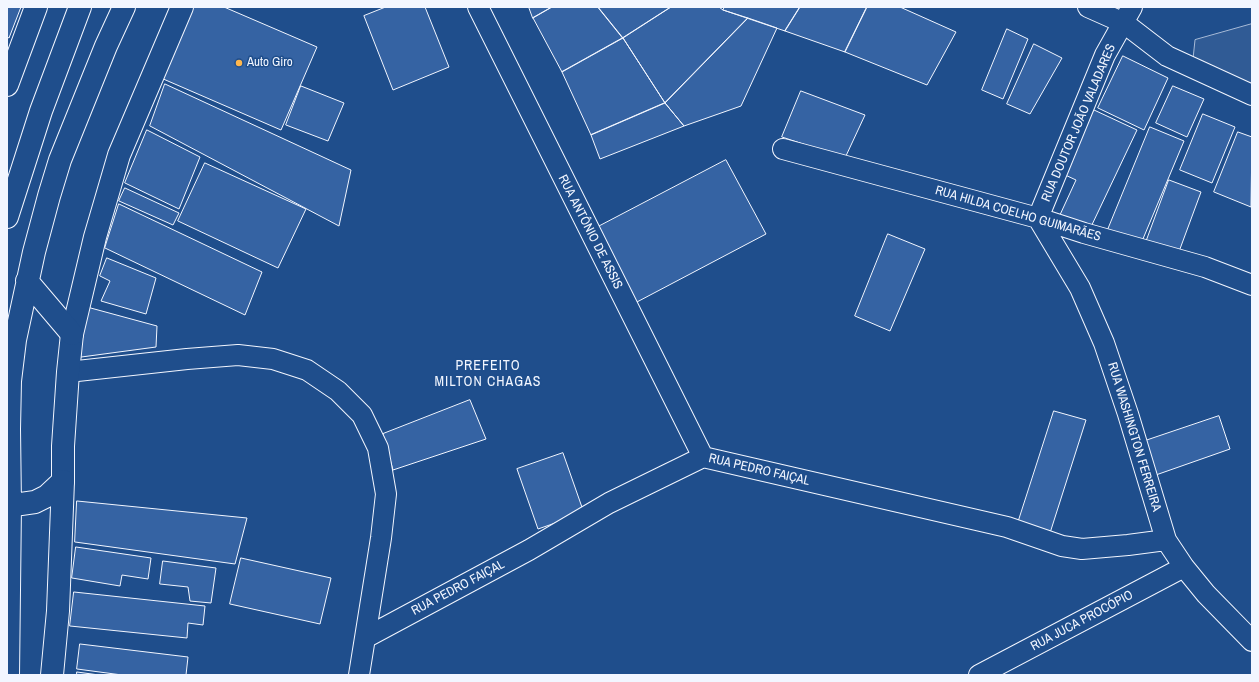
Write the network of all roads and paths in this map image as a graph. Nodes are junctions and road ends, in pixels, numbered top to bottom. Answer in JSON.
{"nodes":[{"id":1,"x":36,"y":7,"type":"edge"},
{"id":2,"x":80,"y":7,"type":"edge"},
{"id":3,"x":124,"y":7,"type":"edge"},
{"id":4,"x":182,"y":7,"type":"edge"},
{"id":5,"x":478,"y":7,"type":"edge"},
{"id":6,"x":1088,"y":7,"type":"edge"},
{"id":7,"x":1128,"y":15,"type":"edge"},
{"id":8,"x":7,"y":85,"type":"edge"},
{"id":9,"x":1252,"y":95,"type":"edge"},
{"id":10,"x":783,"y":149,"type":"dead end"},
{"id":11,"x":7,"y":217,"type":"edge"},
{"id":12,"x":1038,"y":218,"type":"junction"},
{"id":13,"x":27,"y":281,"type":"junction"},
{"id":14,"x":1252,"y":284,"type":"edge"},
{"id":15,"x":72,"y":334,"type":"junction"},
{"id":16,"x":68,"y":372,"type":"junction"},
{"id":17,"x":703,"y":457,"type":"junction"},
{"id":18,"x":63,"y":481,"type":"junction"},
{"id":19,"x":9,"y":506,"type":"edge"},
{"id":20,"x":1166,"y":540,"type":"junction"},
{"id":21,"x":1184,"y":567,"type":"junction"},
{"id":22,"x":365,"y":638,"type":"junction"},
{"id":23,"x":1252,"y":641,"type":"edge"},
{"id":24,"x":8,"y":675,"type":"edge"},
{"id":25,"x":52,"y":675,"type":"edge"},
{"id":26,"x":359,"y":675,"type":"edge"},
{"id":27,"x":979,"y":675,"type":"edge"}],
"edges":[{"from":1,"to":8,"type":"main road"},
{"from":2,"to":11,"type":"main road"},
{"from":3,"to":13,"type":"main road"},
{"from":4,"to":15,"type":"main road"},
{"from":5,"to":17,"type":"street","name":"RUA ANTÔNIO DE ASSIS"},
{"from":6,"to":7,"type":"street"},
{"from":7,"to":9,"type":"street"},
{"from":7,"to":12,"type":"street","name":"RUA DOUTOR JOÃO VALADARES"},
{"from":10,"to":12,"type":"street","name":"RUA HILDA COELHO GUIMARÃES"},
{"from":12,"to":14,"type":"street","name":"RUA HILDA COELHO GUIMARÃES"},
{"from":12,"to":20,"type":"street","name":"RUA WASHINGTON FERREIRA"},
{"from":13,"to":15,"type":"main road"},
{"from":13,"to":19,"type":"main road"},
{"from":15,"to":16,"type":"main road"},
{"from":16,"to":18,"type":"main road"},
{"from":16,"to":22,"type":"street"},
{"from":17,"to":20,"type":"street","name":"RUA PEDRO FAIÇAL"},
{"from":17,"to":22,"type":"street","name":"RUA PEDRO FAIÇAL"},
{"from":18,"to":19,"type":"main road"},
{"from":18,"to":25,"type":"main road"},
{"from":19,"to":24,"type":"main road"},
{"from":20,"to":21,"type":"street","name":"RUA WASHINGTON FERREIRA"},
{"from":21,"to":23,"type":"street","name":"RUA WASHINGTON FERREIRA"},
{"from":21,"to":27,"type":"street","name":"RUA JUCA PROCÓPIO"},
{"from":22,"to":26,"type":"street"}]}
